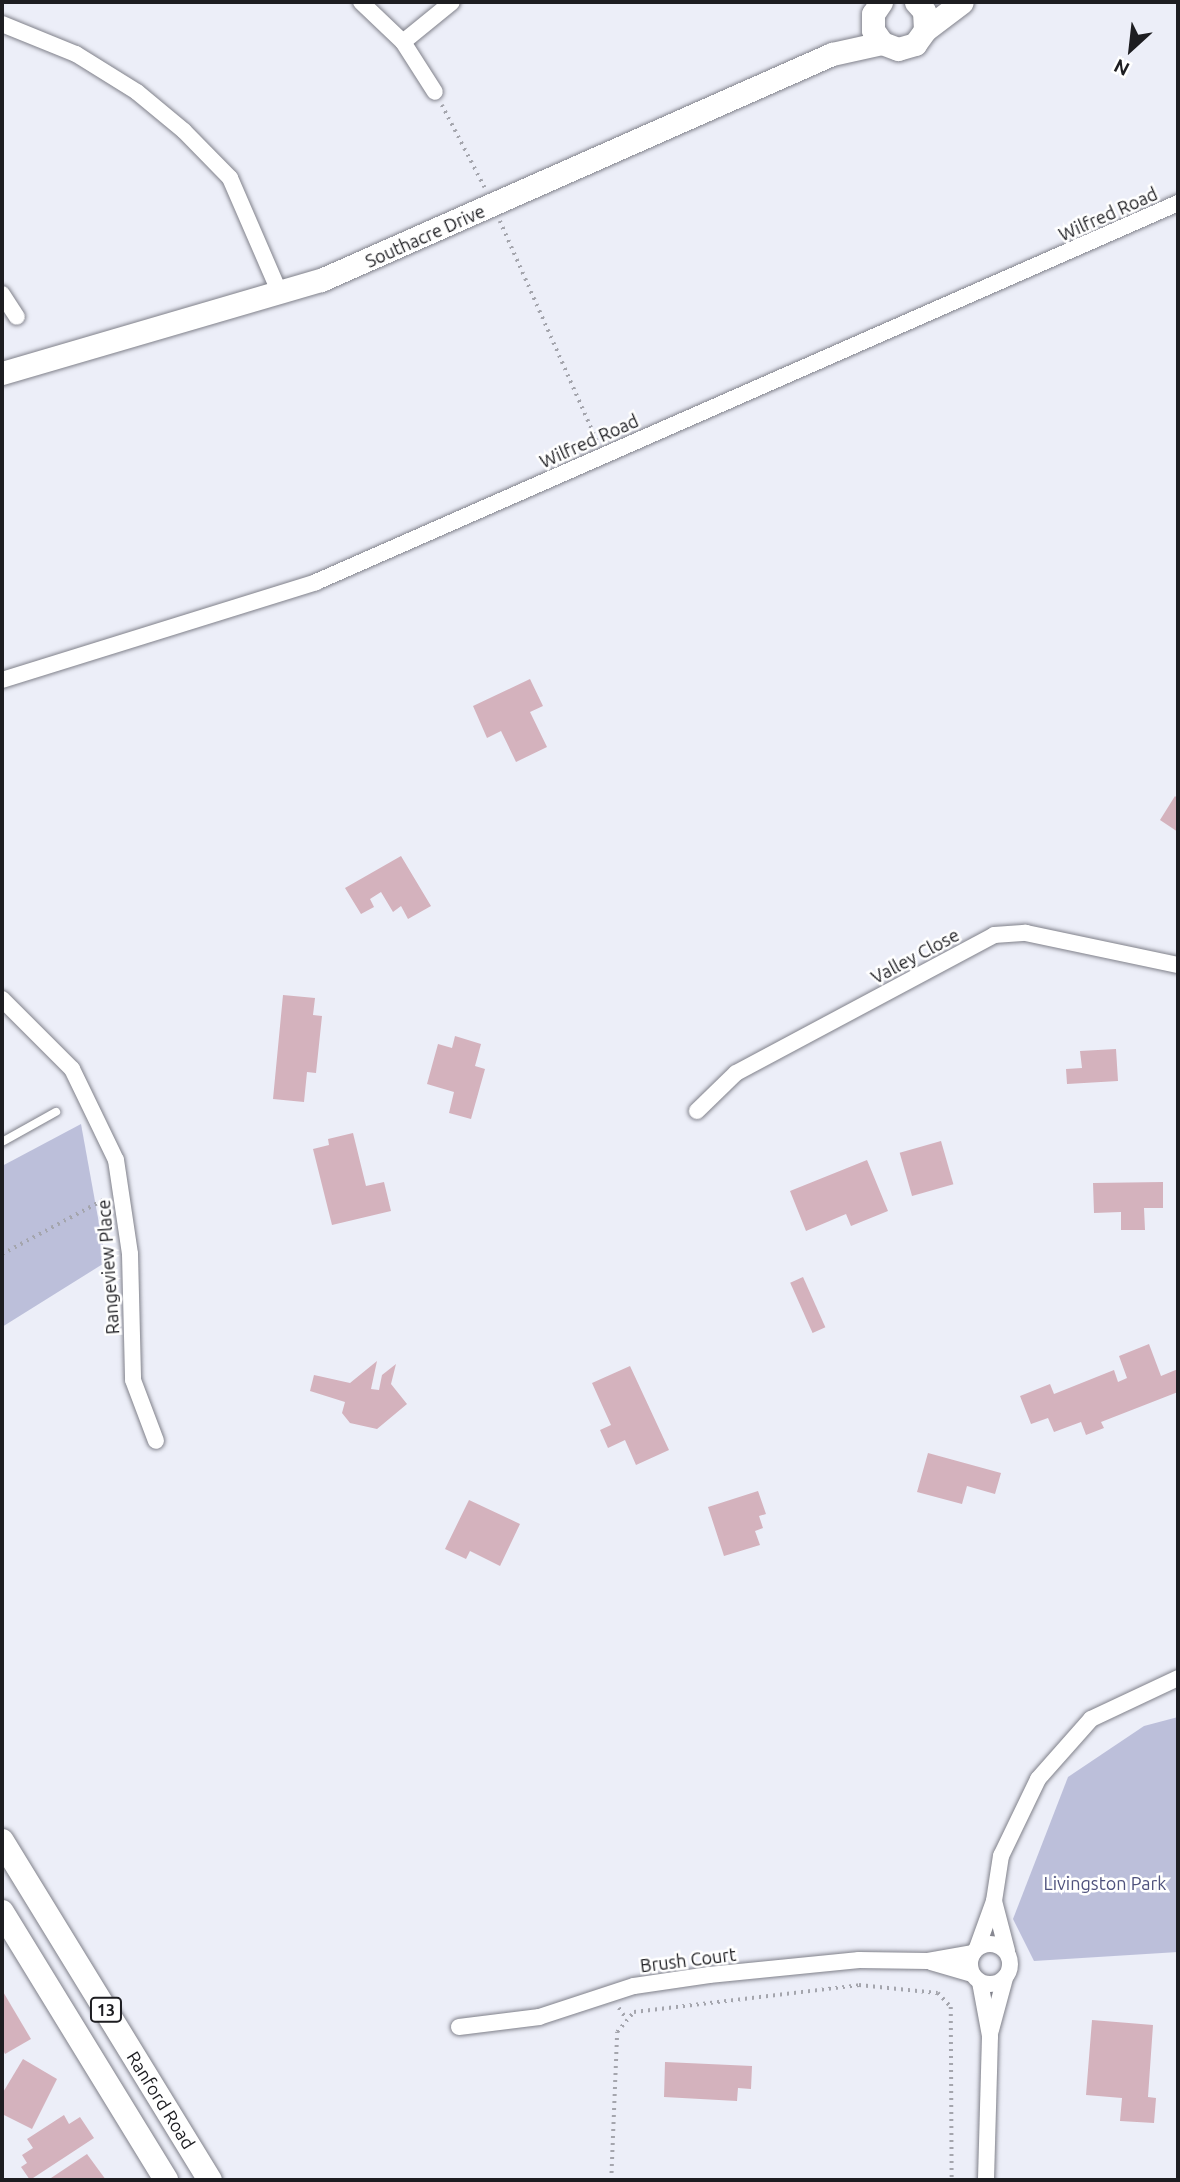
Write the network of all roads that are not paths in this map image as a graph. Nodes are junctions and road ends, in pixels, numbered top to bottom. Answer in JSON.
{"nodes":[{"id":1,"x":361,"y":2,"type":"edge"},
{"id":2,"x":452,"y":2,"type":"edge"},
{"id":3,"x":921,"y":2,"type":"edge"},
{"id":4,"x":962,"y":2,"type":"edge"},
{"id":5,"x":876,"y":12,"type":"edge"},
{"id":6,"x":2,"y":23,"type":"edge"},
{"id":7,"x":925,"y":30,"type":"junction"},
{"id":8,"x":404,"y":42,"type":"junction"},
{"id":9,"x":882,"y":43,"type":"junction"},
{"id":10,"x":832,"y":54,"type":"junction"},
{"id":11,"x":435,"y":92,"type":"road end"},
{"id":12,"x":1178,"y":203,"type":"edge"},
{"id":13,"x":279,"y":291,"type":"junction"},
{"id":14,"x":2,"y":294,"type":"edge"},
{"id":15,"x":17,"y":317,"type":"dead end"},
{"id":16,"x":2,"y":373,"type":"edge"},
{"id":17,"x":2,"y":680,"type":"edge"},
{"id":18,"x":1178,"y":965,"type":"edge"},
{"id":19,"x":2,"y":999,"type":"edge"},
{"id":20,"x":697,"y":1111,"type":"dead end"},
{"id":21,"x":56,"y":1112,"type":"dead end"},
{"id":22,"x":3,"y":1139,"type":"edge"},
{"id":23,"x":156,"y":1441,"type":"dead end"},
{"id":24,"x":1178,"y":1678,"type":"edge"},
{"id":25,"x":2,"y":1841,"type":"edge"},
{"id":26,"x":994,"y":1901,"type":"junction"},
{"id":27,"x":2,"y":1912,"type":"edge"},
{"id":28,"x":975,"y":1950,"type":"junction"},
{"id":29,"x":1007,"y":1951,"type":"junction"},
{"id":30,"x":928,"y":1961,"type":"junction"},
{"id":31,"x":976,"y":1978,"type":"junction"},
{"id":32,"x":1005,"y":1978,"type":"junction"},
{"id":33,"x":459,"y":2027,"type":"dead end"},
{"id":34,"x":990,"y":2036,"type":"junction"},
{"id":35,"x":166,"y":2180,"type":"edge"},
{"id":36,"x":210,"y":2180,"type":"edge"},
{"id":37,"x":986,"y":2180,"type":"edge"}],
"edges":[{"from":1,"to":8,"type":"street"},
{"from":2,"to":8,"type":"street"},
{"from":3,"to":7,"type":"street"},
{"from":4,"to":7,"type":"street","name":"Southacre Drive"},
{"from":5,"to":9,"type":"street","name":"Southacre Drive"},
{"from":5,"to":10,"type":"street","name":"Southacre Drive"},
{"from":6,"to":13,"type":"street"},
{"from":7,"to":9,"type":"street","name":"Southacre Drive"},
{"from":8,"to":11,"type":"street"},
{"from":9,"to":10,"type":"street","name":"Southacre Drive"},
{"from":10,"to":13,"type":"street","name":"Southacre Drive"},
{"from":12,"to":17,"type":"street","name":"Wilfred Road"},
{"from":13,"to":16,"type":"street","name":"Southacre Drive"},
{"from":14,"to":15,"type":"street"},
{"from":18,"to":20,"type":"street","name":"Valley Close"},
{"from":19,"to":23,"type":"street","name":"Rangeview Place"},
{"from":21,"to":22,"type":"lane"},
{"from":24,"to":26,"type":"street"},
{"from":25,"to":36,"type":"main road","name":"Ranford Road","number":"13"},
{"from":26,"to":28,"type":"street"},
{"from":26,"to":29,"type":"street"},
{"from":27,"to":35,"type":"main road","number":"13"},
{"from":28,"to":29,"type":"street"},
{"from":28,"to":30,"type":"street","name":"Brush Court"},
{"from":28,"to":31,"type":"street"},
{"from":29,"to":32,"type":"street"},
{"from":30,"to":31,"type":"street","name":"Brush Court"},
{"from":30,"to":33,"type":"street","name":"Brush Court"},
{"from":31,"to":32,"type":"street"},
{"from":31,"to":34,"type":"street"},
{"from":32,"to":34,"type":"street"},
{"from":34,"to":37,"type":"street"}]}
